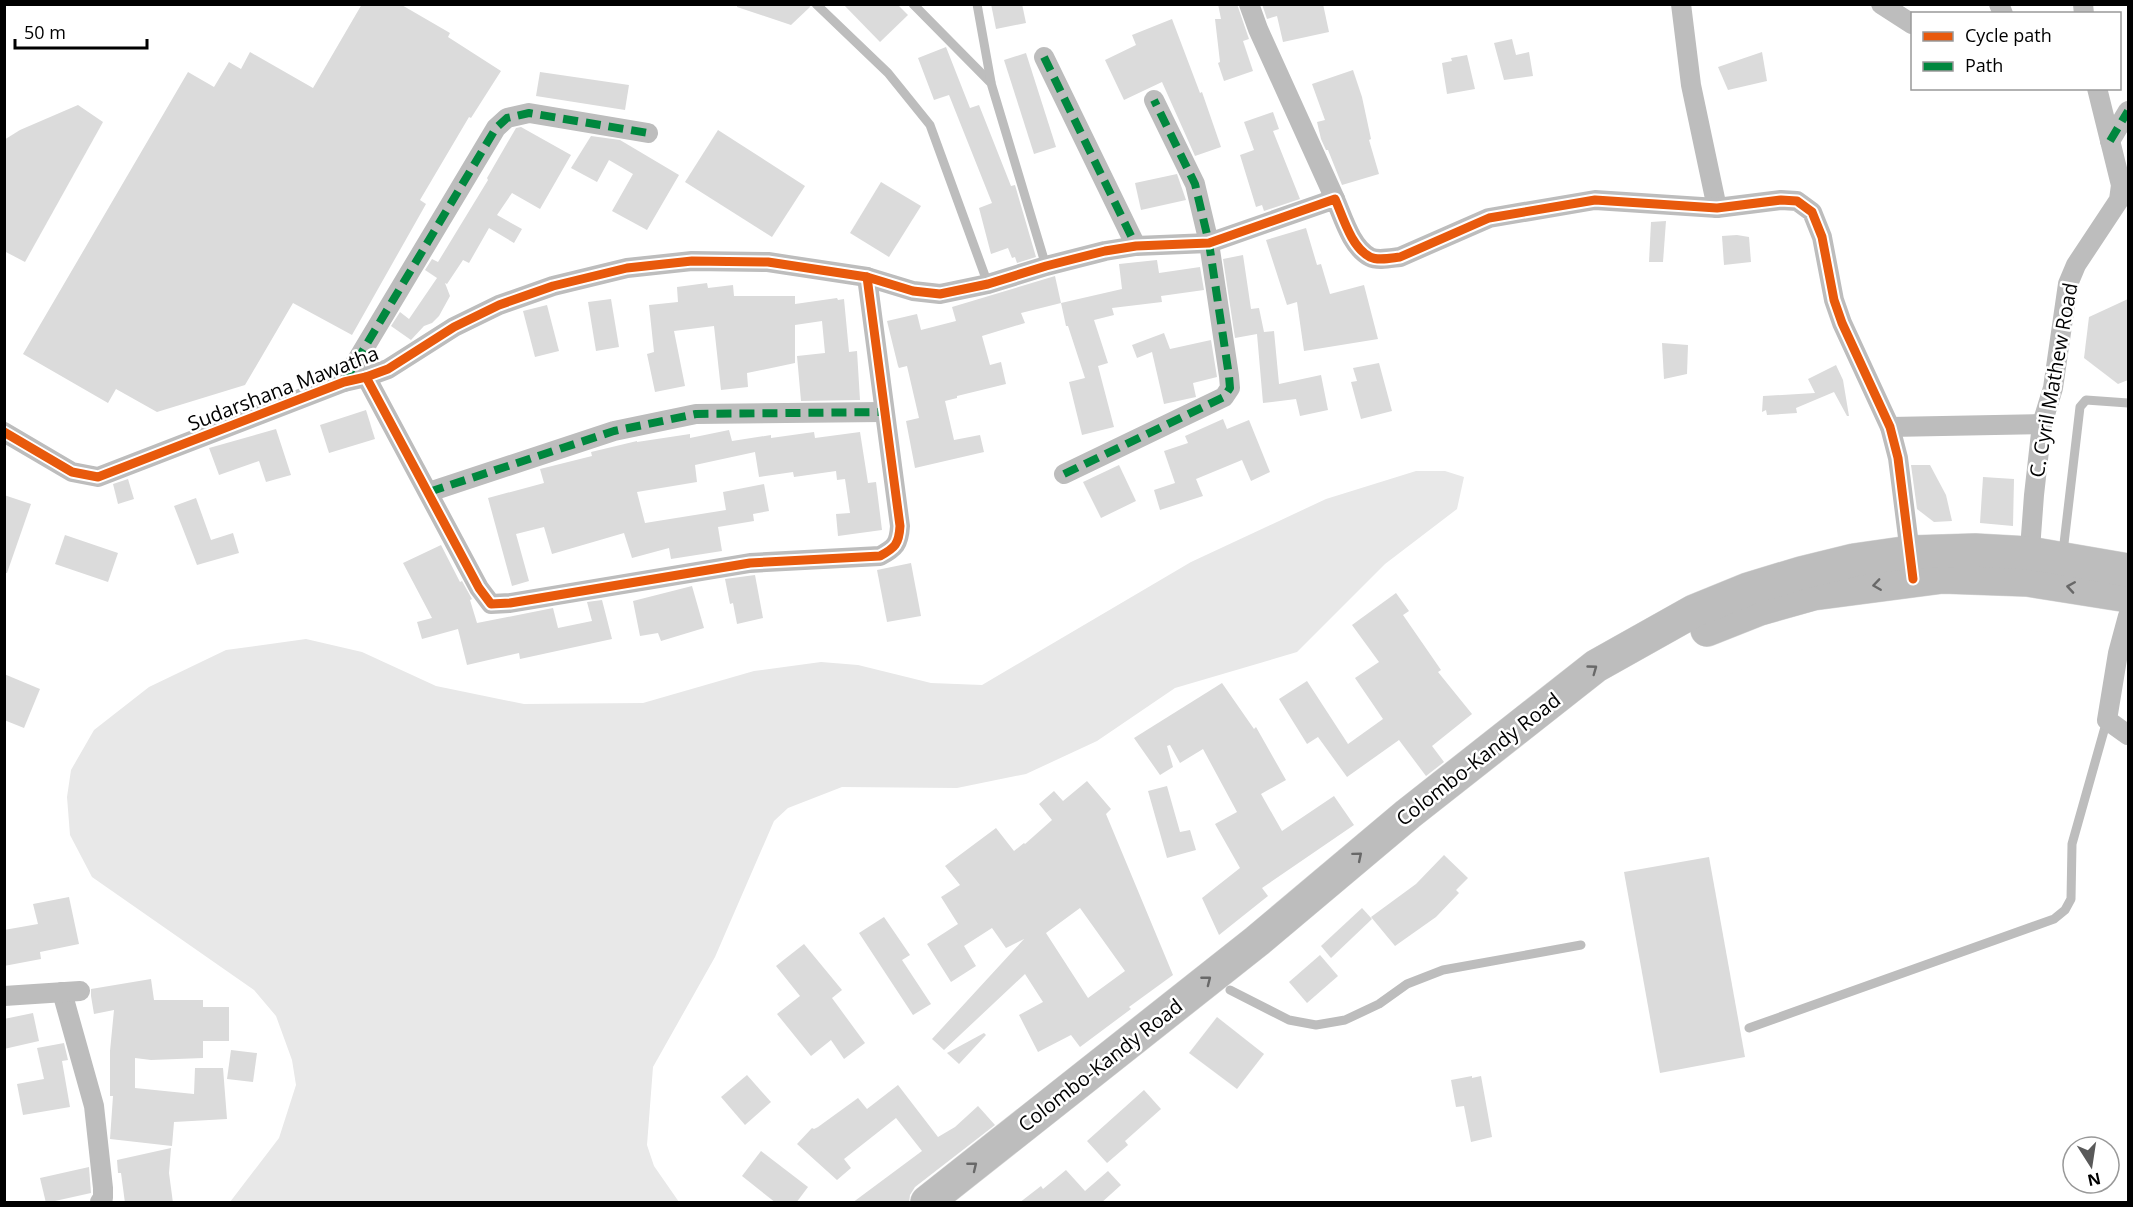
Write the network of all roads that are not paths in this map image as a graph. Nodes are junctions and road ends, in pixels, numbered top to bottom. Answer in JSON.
{"nodes":[{"id":1,"x":816,"y":4,"type":"edge"},
{"id":2,"x":913,"y":4,"type":"edge"},
{"id":3,"x":977,"y":4,"type":"edge"},
{"id":4,"x":1249,"y":4,"type":"edge"},
{"id":5,"x":1681,"y":4,"type":"edge"},
{"id":6,"x":1881,"y":4,"type":"edge"},
{"id":7,"x":1911,"y":23,"type":"edge"},
{"id":8,"x":1044,"y":57,"type":"dead end"},
{"id":9,"x":991,"y":83,"type":"junction"},
{"id":10,"x":2097,"y":90,"type":"edge"},
{"id":11,"x":1154,"y":100,"type":"dead end"},
{"id":12,"x":2128,"y":111,"type":"edge"},
{"id":13,"x":648,"y":133,"type":"dead end"},
{"id":14,"x":2110,"y":141,"type":"junction"},
{"id":15,"x":1335,"y":199,"type":"junction"},
{"id":16,"x":1718,"y":208,"type":"junction"},
{"id":17,"x":1209,"y":243,"type":"junction"},
{"id":18,"x":1136,"y":246,"type":"junction"},
{"id":19,"x":1046,"y":266,"type":"junction"},
{"id":20,"x":867,"y":277,"type":"junction"},
{"id":21,"x":988,"y":284,"type":"junction"},
{"id":22,"x":366,"y":377,"type":"junction"},
{"id":23,"x":345,"y":382,"type":"junction"},
{"id":24,"x":2128,"y":403,"type":"edge"},
{"id":25,"x":884,"y":412,"type":"junction"},
{"id":26,"x":2042,"y":424,"type":"junction"},
{"id":27,"x":1890,"y":427,"type":"junction"},
{"id":28,"x":4,"y":432,"type":"edge"},
{"id":29,"x":1064,"y":474,"type":"dead end"},
{"id":30,"x":429,"y":492,"type":"junction"},
{"id":31,"x":2063,"y":558,"type":"junction"},
{"id":32,"x":1912,"y":566,"type":"junction"},
{"id":33,"x":2028,"y":567,"type":"junction"},
{"id":34,"x":2128,"y":570,"type":"edge"},
{"id":35,"x":2128,"y":596,"type":"edge"},
{"id":36,"x":2128,"y":616,"type":"edge"},
{"id":37,"x":2107,"y":720,"type":"junction"},
{"id":38,"x":2128,"y":735,"type":"edge"},
{"id":39,"x":1581,"y":945,"type":"dead end"},
{"id":40,"x":1230,"y":990,"type":"junction"},
{"id":41,"x":4,"y":996,"type":"edge"},
{"id":42,"x":1749,"y":1028,"type":"dead end"},
{"id":43,"x":946,"y":1200,"type":"edge"},
{"id":44,"x":100,"y":1203,"type":"edge"}],
"edges":[{"from":1,"to":21,"type":"lane"},
{"from":2,"to":9,"type":"lane"},
{"from":3,"to":9,"type":"lane"},
{"from":4,"to":15,"type":"street"},
{"from":5,"to":16,"type":"street"},
{"from":6,"to":7,"type":"street"},
{"from":8,"to":18,"type":"street"},
{"from":9,"to":19,"type":"lane"},
{"from":10,"to":14,"type":"street","name":"C. Cyril Mathew Road"},
{"from":11,"to":17,"type":"street"},
{"from":12,"to":14,"type":"street"},
{"from":13,"to":23,"type":"street"},
{"from":14,"to":26,"type":"street","name":"C. Cyril Mathew Road"},
{"from":15,"to":16,"type":"street"},
{"from":15,"to":17,"type":"street","name":"Sudarshana Mawatha"},
{"from":16,"to":27,"type":"street"},
{"from":17,"to":18,"type":"street","name":"Sudarshana Mawatha"},
{"from":17,"to":29,"type":"street"},
{"from":18,"to":19,"type":"street","name":"Sudarshana Mawatha"},
{"from":19,"to":21,"type":"street","name":"Sudarshana Mawatha"},
{"from":20,"to":21,"type":"street","name":"Sudarshana Mawatha"},
{"from":20,"to":22,"type":"street","name":"Sudarshana Mawatha"},
{"from":20,"to":25,"type":"street"},
{"from":22,"to":23,"type":"street","name":"Sudarshana Mawatha"},
{"from":22,"to":30,"type":"street"},
{"from":23,"to":28,"type":"street","name":"Sudarshana Mawatha"},
{"from":24,"to":31,"type":"lane"},
{"from":25,"to":30,"type":"street"},
{"from":25,"to":30,"type":"street"},
{"from":26,"to":27,"type":"street"},
{"from":26,"to":33,"type":"street","name":"C. Cyril Mathew Road"},
{"from":27,"to":32,"type":"street"},
{"from":31,"to":33,"type":"highway","name":"Colombo-Kandy Road"},
{"from":31,"to":34,"type":"highway","name":"Colombo-Kandy Road"},
{"from":32,"to":33,"type":"highway","name":"Colombo-Kandy Road"},
{"from":32,"to":40,"type":"highway","name":"Colombo-Kandy Road","one_way":true},
{"from":43,"to":32,"type":"highway","name":"Colombo-Kandy Road","one_way":true},
{"from":35,"to":33,"type":"highway","name":"Colombo-Kandy Road","one_way":true},
{"from":36,"to":37,"type":"street"},
{"from":37,"to":38,"type":"street"},
{"from":37,"to":42,"type":"lane"},
{"from":39,"to":40,"type":"lane"},
{"from":40,"to":43,"type":"highway","name":"Colombo-Kandy Road"},
{"from":41,"to":44,"type":"street"}]}
